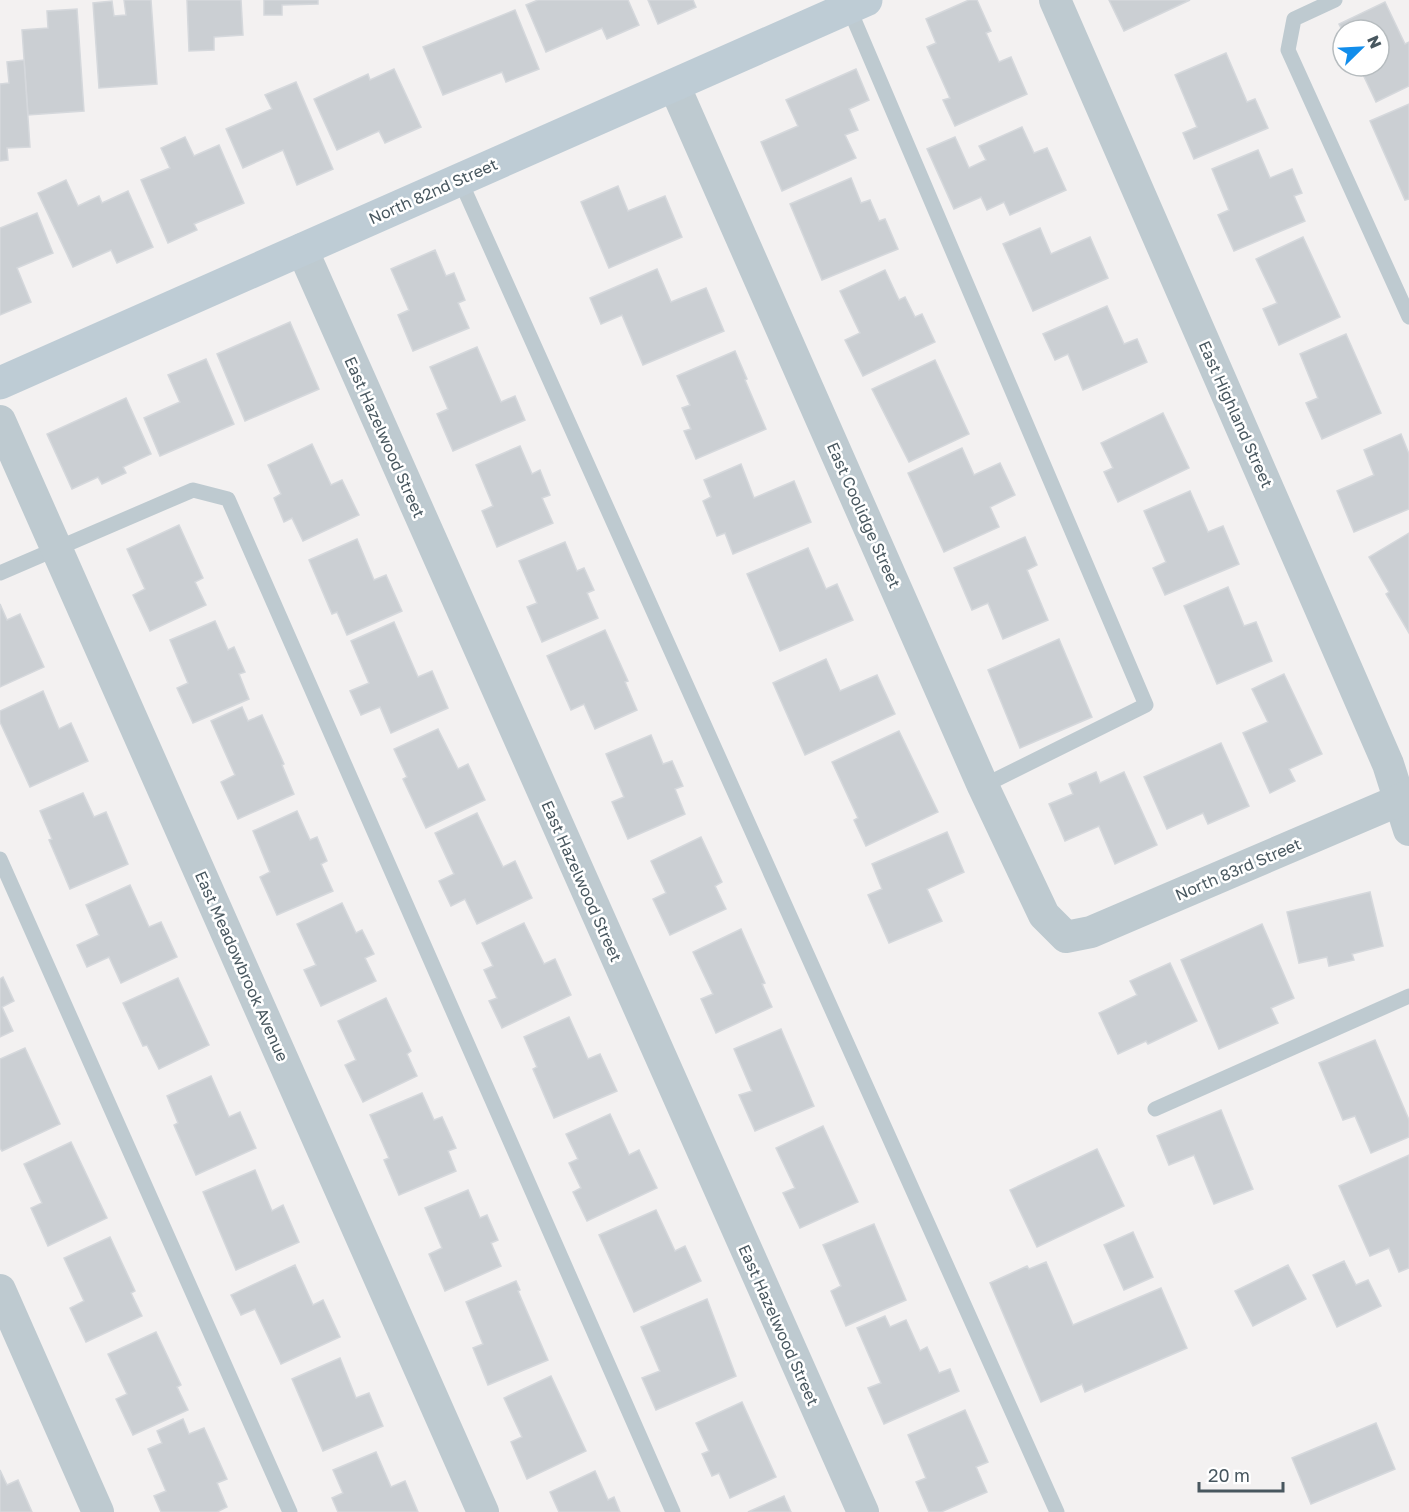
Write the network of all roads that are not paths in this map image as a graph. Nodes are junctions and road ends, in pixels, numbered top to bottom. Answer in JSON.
{"nodes":[{"id":1,"x":1055,"y":0,"type":"edge"},
{"id":2,"x":1335,"y":0,"type":"edge"},
{"id":3,"x":858,"y":4,"type":"edge"},
{"id":4,"x":674,"y":85,"type":"junction"},
{"id":5,"x":460,"y":180,"type":"junction"},
{"id":6,"x":302,"y":249,"type":"junction"},
{"id":7,"x":1409,"y":317,"type":"edge"},
{"id":8,"x":0,"y":383,"type":"edge"},
{"id":9,"x":0,"y":420,"type":"edge"},
{"id":10,"x":56,"y":548,"type":"junction"},
{"id":11,"x":0,"y":573,"type":"edge"},
{"id":12,"x":983,"y":786,"type":"junction"},
{"id":13,"x":1405,"y":798,"type":"edge"},
{"id":14,"x":1409,"y":830,"type":"edge"},
{"id":15,"x":0,"y":859,"type":"edge"},
{"id":16,"x":1066,"y":937,"type":"joint"},
{"id":17,"x":1409,"y":996,"type":"edge"},
{"id":18,"x":1155,"y":1109,"type":"dead end"},
{"id":19,"x":0,"y":1290,"type":"edge"},
{"id":20,"x":98,"y":1512,"type":"edge"},
{"id":21,"x":290,"y":1512,"type":"edge"},
{"id":22,"x":483,"y":1512,"type":"edge"},
{"id":23,"x":673,"y":1512,"type":"edge"},
{"id":24,"x":862,"y":1512,"type":"edge"},
{"id":25,"x":1056,"y":1512,"type":"edge"}],
"edges":[{"from":1,"to":13,"type":"street","name":"East Highland Street"},
{"from":2,"to":7,"type":"lane"},
{"from":3,"to":4,"type":"street","name":"North 82nd Street"},
{"from":3,"to":12,"type":"lane"},
{"from":4,"to":5,"type":"street","name":"North 82nd Street"},
{"from":4,"to":12,"type":"street","name":"East Coolidge Street"},
{"from":5,"to":6,"type":"street","name":"North 82nd Street"},
{"from":5,"to":25,"type":"lane"},
{"from":6,"to":8,"type":"street","name":"North 82nd Street"},
{"from":6,"to":24,"type":"street","name":"East Hazelwood Street"},
{"from":9,"to":10,"type":"street","name":"East Meadowbrook Avenue"},
{"from":10,"to":11,"type":"lane"},
{"from":10,"to":22,"type":"street","name":"East Meadowbrook Avenue"},
{"from":10,"to":23,"type":"lane"},
{"from":12,"to":16,"type":"street","name":"East Coolidge Street"},
{"from":13,"to":14,"type":"street","name":"East Highland Street"},
{"from":13,"to":16,"type":"street","name":"North 83rd Street"},
{"from":15,"to":21,"type":"lane"},
{"from":17,"to":18,"type":"lane"},
{"from":19,"to":20,"type":"street"}]}
